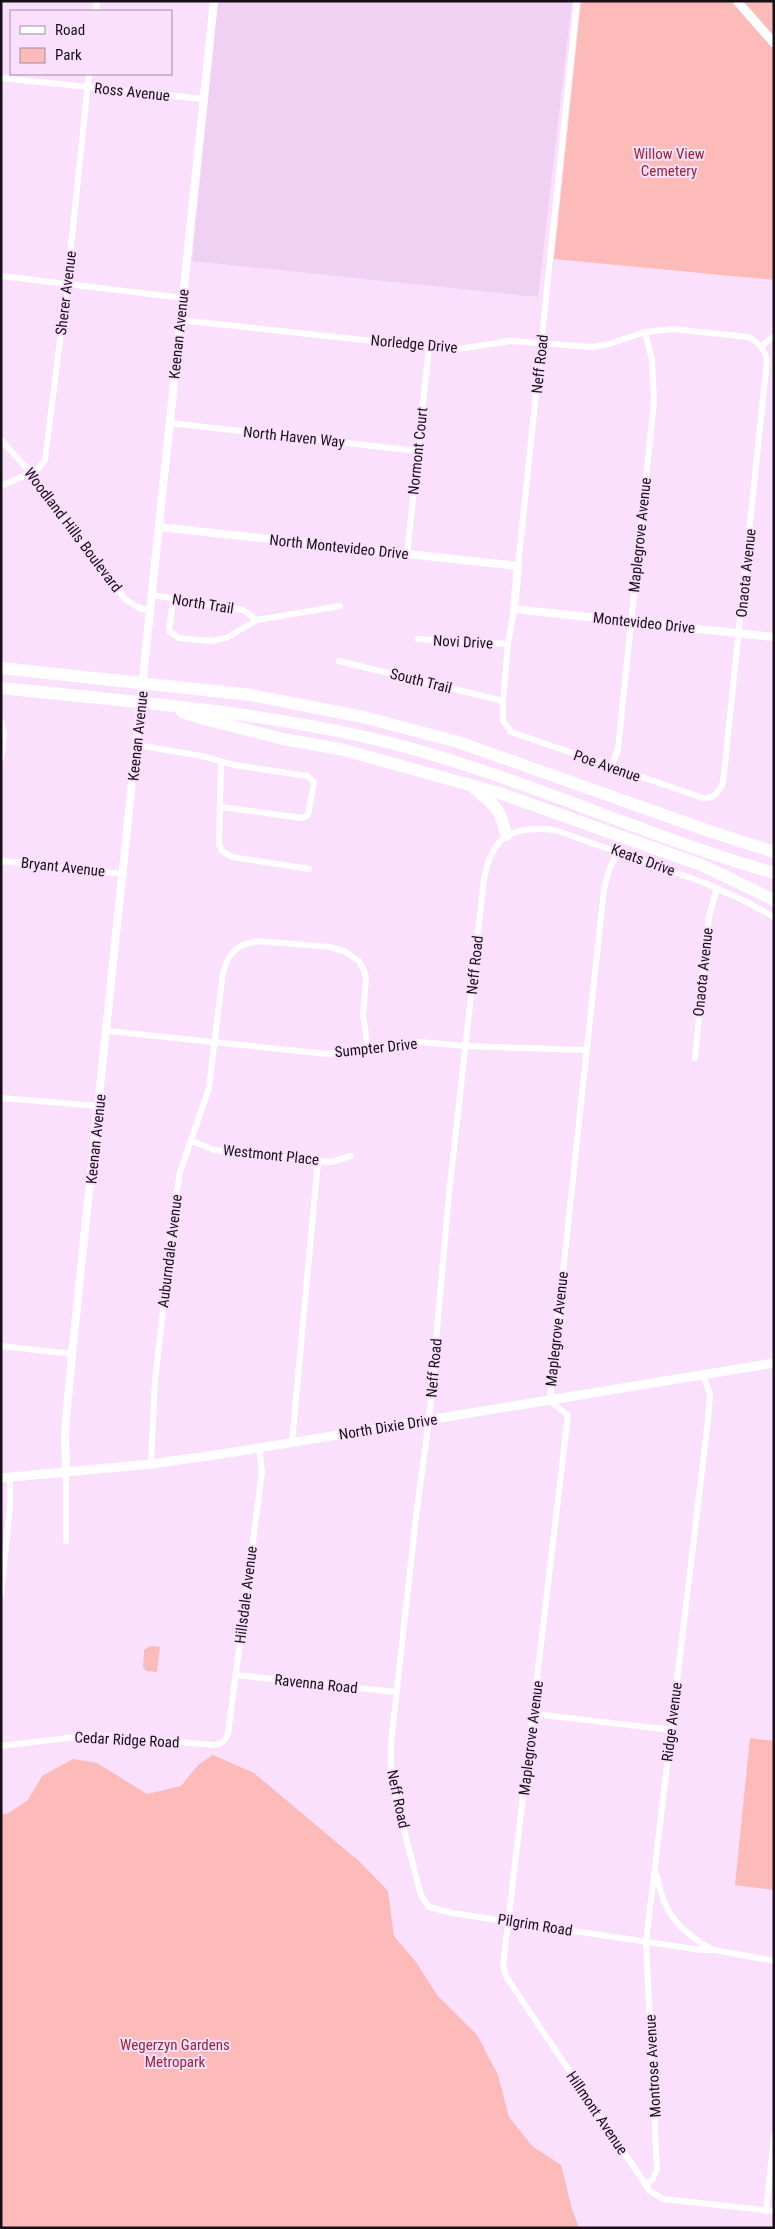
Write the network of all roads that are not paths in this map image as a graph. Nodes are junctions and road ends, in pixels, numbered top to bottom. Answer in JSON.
{"nodes":[{"id":1,"x":214,"y":1,"type":"edge"},
{"id":2,"x":577,"y":1,"type":"edge"},
{"id":3,"x":737,"y":1,"type":"edge"},
{"id":4,"x":774,"y":43,"type":"edge"},
{"id":5,"x":89,"y":75,"type":"edge"},
{"id":6,"x":1,"y":78,"type":"edge"},
{"id":7,"x":87,"y":87,"type":"junction"},
{"id":8,"x":204,"y":100,"type":"junction"},
{"id":9,"x":1,"y":276,"type":"edge"},
{"id":10,"x":68,"y":284,"type":"junction"},
{"id":11,"x":182,"y":298,"type":"junction"},
{"id":12,"x":180,"y":320,"type":"junction"},
{"id":13,"x":645,"y":332,"type":"junction"},
{"id":14,"x":774,"y":336,"type":"edge"},
{"id":15,"x":542,"y":343,"type":"junction"},
{"id":16,"x":762,"y":346,"type":"junction"},
{"id":17,"x":429,"y":347,"type":"junction"},
{"id":18,"x":170,"y":423,"type":"junction"},
{"id":19,"x":1,"y":440,"type":"edge"},
{"id":20,"x":418,"y":451,"type":"junction"},
{"id":21,"x":31,"y":473,"type":"junction"},
{"id":22,"x":1,"y":486,"type":"edge"},
{"id":23,"x":159,"y":527,"type":"junction"},
{"id":24,"x":407,"y":554,"type":"junction"},
{"id":25,"x":518,"y":566,"type":"junction"},
{"id":26,"x":152,"y":595,"type":"junction"},
{"id":27,"x":173,"y":599,"type":"junction"},
{"id":28,"x":340,"y":606,"type":"dead end"},
{"id":29,"x":514,"y":609,"type":"junction"},
{"id":30,"x":150,"y":611,"type":"junction"},
{"id":31,"x":257,"y":620,"type":"junction"},
{"id":32,"x":631,"y":622,"type":"junction"},
{"id":33,"x":740,"y":632,"type":"junction"},
{"id":34,"x":774,"y":637,"type":"edge"},
{"id":35,"x":418,"y":639,"type":"dead end"},
{"id":36,"x":508,"y":644,"type":"junction"},
{"id":37,"x":340,"y":661,"type":"dead end"},
{"id":38,"x":1,"y":668,"type":"edge"},
{"id":39,"x":1,"y":688,"type":"edge"},
{"id":40,"x":503,"y":702,"type":"junction"},
{"id":41,"x":161,"y":705,"type":"junction"},
{"id":42,"x":2,"y":723,"type":"edge"},
{"id":43,"x":505,"y":726,"type":"joint"},
{"id":44,"x":137,"y":744,"type":"junction"},
{"id":45,"x":1,"y":758,"type":"edge"},
{"id":46,"x":221,"y":762,"type":"junction"},
{"id":47,"x":611,"y":767,"type":"junction"},
{"id":48,"x":470,"y":784,"type":"junction"},
{"id":49,"x":712,"y":796,"type":"joint"},
{"id":50,"x":221,"y":807,"type":"junction"},
{"id":51,"x":506,"y":836,"type":"junction"},
{"id":52,"x":618,"y":851,"type":"junction"},
{"id":53,"x":774,"y":852,"type":"edge"},
{"id":54,"x":1,"y":861,"type":"edge"},
{"id":55,"x":308,"y":869,"type":"dead end"},
{"id":56,"x":774,"y":873,"type":"edge"},
{"id":57,"x":124,"y":874,"type":"junction"},
{"id":58,"x":717,"y":888,"type":"junction"},
{"id":59,"x":774,"y":900,"type":"edge"},
{"id":60,"x":774,"y":917,"type":"edge"},
{"id":61,"x":108,"y":1031,"type":"junction"},
{"id":62,"x":215,"y":1042,"type":"junction"},
{"id":63,"x":466,"y":1046,"type":"junction"},
{"id":64,"x":368,"y":1049,"type":"junction"},
{"id":65,"x":586,"y":1050,"type":"junction"},
{"id":66,"x":695,"y":1058,"type":"dead end"},
{"id":67,"x":1,"y":1098,"type":"edge"},
{"id":68,"x":99,"y":1106,"type":"junction"},
{"id":69,"x":192,"y":1141,"type":"junction"},
{"id":70,"x":351,"y":1156,"type":"dead end"},
{"id":71,"x":318,"y":1161,"type":"junction"},
{"id":72,"x":1,"y":1346,"type":"edge"},
{"id":73,"x":72,"y":1354,"type":"junction"},
{"id":74,"x":774,"y":1363,"type":"edge"},
{"id":75,"x":703,"y":1374,"type":"junction"},
{"id":76,"x":550,"y":1401,"type":"junction"},
{"id":77,"x":429,"y":1420,"type":"junction"},
{"id":78,"x":292,"y":1442,"type":"junction"},
{"id":79,"x":259,"y":1448,"type":"junction"},
{"id":80,"x":151,"y":1464,"type":"junction"},
{"id":81,"x":66,"y":1472,"type":"junction"},
{"id":82,"x":6,"y":1478,"type":"edge"},
{"id":83,"x":66,"y":1541,"type":"dead end"},
{"id":84,"x":1,"y":1594,"type":"edge"},
{"id":85,"x":236,"y":1675,"type":"junction"},
{"id":86,"x":396,"y":1692,"type":"junction"},
{"id":87,"x":534,"y":1714,"type":"junction"},
{"id":88,"x":672,"y":1730,"type":"junction"},
{"id":89,"x":223,"y":1742,"type":"joint"},
{"id":90,"x":1,"y":1746,"type":"edge"},
{"id":91,"x":656,"y":1862,"type":"junction"},
{"id":92,"x":425,"y":1903,"type":"joint"},
{"id":93,"x":508,"y":1920,"type":"junction"},
{"id":94,"x":646,"y":1942,"type":"junction"},
{"id":95,"x":714,"y":1950,"type":"junction"},
{"id":96,"x":774,"y":1962,"type":"edge"},
{"id":97,"x":774,"y":2136,"type":"edge"},
{"id":98,"x":646,"y":2185,"type":"junction"},
{"id":99,"x":766,"y":2210,"type":"junction"},
{"id":100,"x":774,"y":2211,"type":"edge"}],
"edges":[{"from":1,"to":8,"type":"street","name":"Keenan Avenue"},
{"from":2,"to":15,"type":"street","name":"Neff Road"},
{"from":3,"to":4,"type":"main road"},
{"from":5,"to":7,"type":"street","name":"Sherer Avenue"},
{"from":6,"to":7,"type":"street","name":"Ross Avenue"},
{"from":7,"to":8,"type":"street","name":"Ross Avenue"},
{"from":7,"to":10,"type":"street","name":"Sherer Avenue"},
{"from":8,"to":11,"type":"street","name":"Keenan Avenue"},
{"from":9,"to":10,"type":"street"},
{"from":10,"to":11,"type":"street"},
{"from":10,"to":21,"type":"street","name":"Sherer Avenue"},
{"from":11,"to":12,"type":"street","name":"Keenan Avenue"},
{"from":12,"to":17,"type":"street","name":"Norledge Drive"},
{"from":12,"to":18,"type":"street","name":"Keenan Avenue"},
{"from":13,"to":15,"type":"street","name":"Norledge Drive"},
{"from":13,"to":16,"type":"street","name":"Norledge Drive"},
{"from":13,"to":32,"type":"street","name":"Maplegrove Avenue"},
{"from":14,"to":16,"type":"street"},
{"from":15,"to":17,"type":"street","name":"Norledge Drive"},
{"from":15,"to":25,"type":"street","name":"Neff Road"},
{"from":16,"to":33,"type":"street","name":"Onaota Avenue"},
{"from":17,"to":20,"type":"street","name":"Normont Court"},
{"from":18,"to":20,"type":"street","name":"North Haven Way"},
{"from":18,"to":23,"type":"street","name":"Keenan Avenue"},
{"from":19,"to":21,"type":"street","name":"Woodland Hills Boulevard"},
{"from":20,"to":24,"type":"street","name":"Normont Court"},
{"from":21,"to":22,"type":"street","name":"Sherer Avenue"},
{"from":21,"to":30,"type":"street","name":"Woodland Hills Boulevard"},
{"from":23,"to":24,"type":"street","name":"North Montevideo Drive"},
{"from":23,"to":26,"type":"street","name":"Keenan Avenue"},
{"from":24,"to":25,"type":"street","name":"North Montevideo Drive"},
{"from":25,"to":29,"type":"street","name":"Neff Road"},
{"from":26,"to":27,"type":"street","name":"North Trail"},
{"from":26,"to":30,"type":"street","name":"Keenan Avenue"},
{"from":27,"to":31,"type":"street","name":"North Trail"},
{"from":27,"to":31,"type":"street"},
{"from":28,"to":31,"type":"street"},
{"from":29,"to":32,"type":"street","name":"Montevideo Drive"},
{"from":29,"to":36,"type":"street","name":"Neff Road"},
{"from":30,"to":44,"type":"street","name":"Keenan Avenue"},
{"from":32,"to":33,"type":"street","name":"Montevideo Drive"},
{"from":32,"to":47,"type":"street","name":"Maplegrove Avenue"},
{"from":33,"to":34,"type":"street","name":"Montevideo Drive"},
{"from":33,"to":49,"type":"street","name":"Onaota Avenue"},
{"from":35,"to":36,"type":"street","name":"Novi Drive"},
{"from":36,"to":40,"type":"street","name":"Neff Road"},
{"from":37,"to":40,"type":"street","name":"South Trail"},
{"from":38,"to":53,"type":"highway"},
{"from":39,"to":41,"type":"highway"},
{"from":40,"to":43,"type":"street","name":"Neff Road"},
{"from":41,"to":48,"type":"highway"},
{"from":41,"to":56,"type":"highway"},
{"from":42,"to":45,"type":"street"},
{"from":43,"to":47,"type":"street","name":"Poe Avenue"},
{"from":44,"to":46,"type":"street"},
{"from":44,"to":57,"type":"street","name":"Keenan Avenue"},
{"from":46,"to":50,"type":"street"},
{"from":46,"to":50,"type":"street"},
{"from":47,"to":49,"type":"street","name":"Poe Avenue"},
{"from":48,"to":51,"type":"highway"},
{"from":48,"to":59,"type":"highway"},
{"from":50,"to":55,"type":"street"},
{"from":51,"to":52,"type":"street","name":"Keats Drive"},
{"from":51,"to":63,"type":"street","name":"Neff Road"},
{"from":52,"to":58,"type":"street","name":"Keats Drive"},
{"from":52,"to":65,"type":"street","name":"Maplegrove Avenue"},
{"from":54,"to":57,"type":"street","name":"Bryant Avenue"},
{"from":57,"to":61,"type":"street","name":"Keenan Avenue"},
{"from":58,"to":60,"type":"street","name":"Keats Drive"},
{"from":58,"to":66,"type":"street","name":"Onaota Avenue"},
{"from":61,"to":62,"type":"street","name":"Sumpter Drive"},
{"from":61,"to":68,"type":"street","name":"Keenan Avenue"},
{"from":62,"to":64,"type":"street","name":"Sumpter Drive"},
{"from":62,"to":64,"type":"street","name":"Auburndale Avenue"},
{"from":62,"to":69,"type":"street","name":"Auburndale Avenue"},
{"from":63,"to":64,"type":"street","name":"Sumpter Drive"},
{"from":63,"to":65,"type":"street","name":"Sumpter Drive"},
{"from":63,"to":77,"type":"street","name":"Neff Road"},
{"from":65,"to":76,"type":"street","name":"Maplegrove Avenue"},
{"from":67,"to":68,"type":"street"},
{"from":68,"to":73,"type":"street","name":"Keenan Avenue"},
{"from":69,"to":71,"type":"street","name":"Westmont Place"},
{"from":69,"to":80,"type":"street","name":"Auburndale Avenue"},
{"from":70,"to":71,"type":"street","name":"Westmont Place"},
{"from":71,"to":78,"type":"street"},
{"from":72,"to":73,"type":"street"},
{"from":73,"to":81,"type":"street","name":"Keenan Avenue"},
{"from":74,"to":75,"type":"main road","name":"North Dixie Drive"},
{"from":75,"to":76,"type":"main road","name":"North Dixie Drive"},
{"from":75,"to":88,"type":"street","name":"Ridge Avenue"},
{"from":76,"to":77,"type":"main road","name":"North Dixie Drive"},
{"from":76,"to":87,"type":"street","name":"Maplegrove Avenue"},
{"from":77,"to":78,"type":"main road","name":"North Dixie Drive"},
{"from":77,"to":86,"type":"street","name":"Neff Road"},
{"from":78,"to":79,"type":"main road","name":"North Dixie Drive"},
{"from":79,"to":80,"type":"main road","name":"North Dixie Drive"},
{"from":79,"to":85,"type":"street","name":"Hillsdale Avenue"},
{"from":80,"to":81,"type":"main road","name":"North Dixie Drive"},
{"from":81,"to":82,"type":"main road","name":"North Dixie Drive"},
{"from":81,"to":83,"type":"street"},
{"from":82,"to":84,"type":"street"},
{"from":85,"to":86,"type":"street","name":"Ravenna Road"},
{"from":85,"to":89,"type":"street","name":"Hillsdale Avenue"},
{"from":86,"to":92,"type":"street","name":"Neff Road"},
{"from":87,"to":88,"type":"street"},
{"from":87,"to":93,"type":"street","name":"Maplegrove Avenue"},
{"from":88,"to":91,"type":"street","name":"Ridge Avenue"},
{"from":89,"to":90,"type":"street","name":"Cedar Ridge Road"},
{"from":91,"to":94,"type":"street","name":"Ridge Avenue"},
{"from":91,"to":95,"type":"street"},
{"from":92,"to":93,"type":"street","name":"Pilgrim Road"},
{"from":93,"to":94,"type":"street","name":"Pilgrim Road"},
{"from":93,"to":98,"type":"street","name":"Hillmont Avenue"},
{"from":94,"to":95,"type":"street"},
{"from":94,"to":98,"type":"street","name":"Montrose Avenue"},
{"from":95,"to":96,"type":"street"},
{"from":97,"to":99,"type":"street"},
{"from":98,"to":99,"type":"street","name":"Hillmont Avenue"},
{"from":99,"to":100,"type":"street","name":"Hillmont Avenue"}]}
